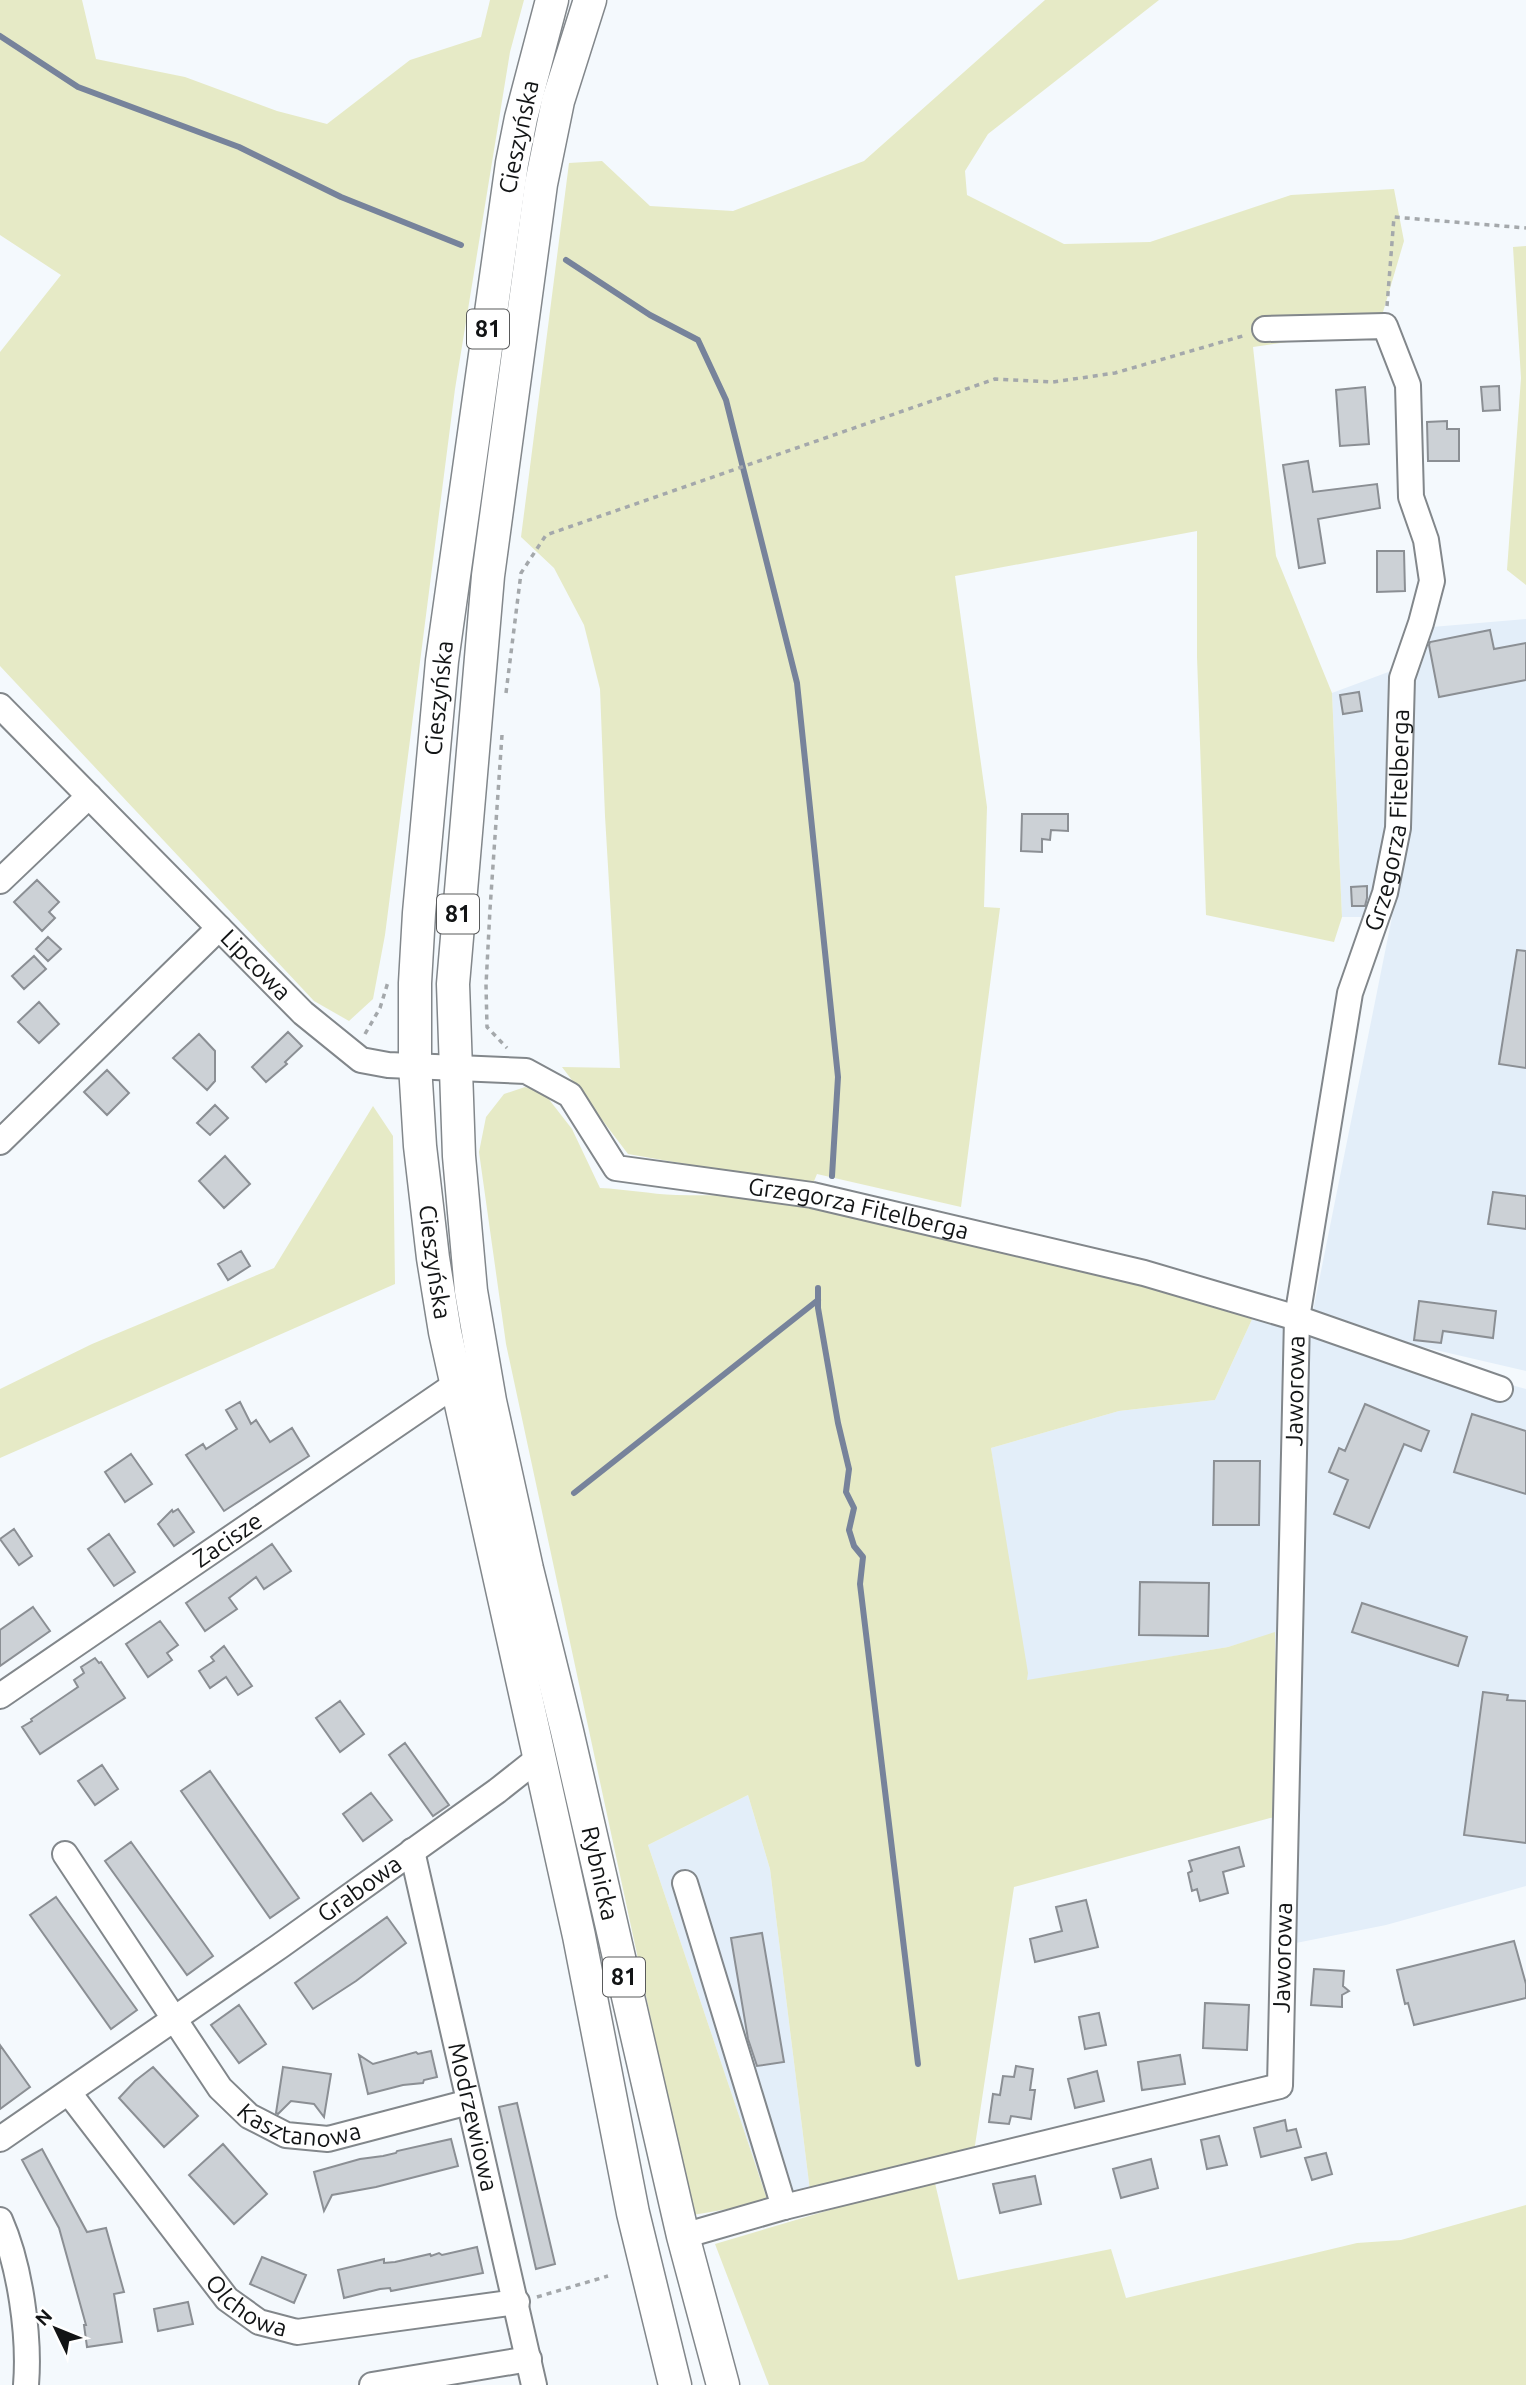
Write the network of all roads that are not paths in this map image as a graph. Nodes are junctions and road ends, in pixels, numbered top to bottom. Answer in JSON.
{"nodes":[{"id":1,"x":552,"y":0,"type":"edge"},
{"id":2,"x":590,"y":0,"type":"edge"},
{"id":3,"x":1265,"y":329,"type":"road end"},
{"id":4,"x":0,"y":706,"type":"edge"},
{"id":5,"x":89,"y":796,"type":"junction"},
{"id":6,"x":0,"y":881,"type":"edge"},
{"id":7,"x":219,"y":928,"type":"junction"},
{"id":8,"x":415,"y":1065,"type":"junction"},
{"id":9,"x":455,"y":1066,"type":"junction"},
{"id":10,"x":0,"y":1142,"type":"edge"},
{"id":11,"x":1297,"y":1318,"type":"junction"},
{"id":12,"x":1500,"y":1388,"type":"dead end"},
{"id":13,"x":469,"y":1395,"type":"junction"},
{"id":14,"x":0,"y":1696,"type":"edge"},
{"id":15,"x":540,"y":1757,"type":"junction"},
{"id":16,"x":412,"y":1851,"type":"junction"},
{"id":17,"x":65,"y":1854,"type":"dead end"},
{"id":18,"x":685,"y":1882,"type":"dead end"},
{"id":19,"x":174,"y":2018,"type":"junction"},
{"id":20,"x":69,"y":2093,"type":"junction"},
{"id":21,"x":468,"y":2102,"type":"junction"},
{"id":22,"x":0,"y":2139,"type":"edge"},
{"id":23,"x":784,"y":2207,"type":"junction"},
{"id":24,"x":0,"y":2220,"type":"edge"},
{"id":25,"x":683,"y":2236,"type":"junction"},
{"id":26,"x":517,"y":2302,"type":"junction"},
{"id":27,"x":529,"y":2358,"type":"junction"},
{"id":28,"x":26,"y":2385,"type":"edge"},
{"id":29,"x":372,"y":2385,"type":"edge"},
{"id":30,"x":534,"y":2385,"type":"edge"},
{"id":31,"x":675,"y":2385,"type":"edge"},
{"id":32,"x":723,"y":2385,"type":"edge"}],
"edges":[{"from":1,"to":8,"type":"main road","name":"Cieszyńska","number":"81"},
{"from":2,"to":9,"type":"main road","name":"Cieszyńska","number":"81"},
{"from":3,"to":11,"type":"street","name":"Grzegorza Fitelberga"},
{"from":4,"to":5,"type":"street","name":"Lipcowa"},
{"from":5,"to":6,"type":"street"},
{"from":5,"to":7,"type":"street","name":"Lipcowa"},
{"from":7,"to":8,"type":"street","name":"Lipcowa"},
{"from":7,"to":10,"type":"street"},
{"from":8,"to":9,"type":"street"},
{"from":8,"to":13,"type":"main road","name":"Cieszyńska","number":"81"},
{"from":9,"to":11,"type":"street","name":"Grzegorza Fitelberga"},
{"from":9,"to":13,"type":"main road","name":"Cieszyńska","number":"81"},
{"from":11,"to":12,"type":"street","name":"Grzegorza Fitelberga"},
{"from":11,"to":23,"type":"street","name":"Jaworowa"},
{"from":13,"to":14,"type":"street","name":"Zacisze"},
{"from":13,"to":15,"type":"main road","name":"Rybnicka","number":"81"},
{"from":13,"to":25,"type":"main road","name":"Rybnicka","number":"81"},
{"from":15,"to":16,"type":"street","name":"Grabowa"},
{"from":15,"to":31,"type":"main road","name":"Rybnicka","number":"81"},
{"from":16,"to":19,"type":"street","name":"Grabowa"},
{"from":16,"to":21,"type":"street","name":"Modrzewiowa"},
{"from":17,"to":19,"type":"street"},
{"from":18,"to":23,"type":"street"},
{"from":19,"to":20,"type":"street","name":"Grabowa"},
{"from":19,"to":21,"type":"street","name":"Kasztanowa"},
{"from":20,"to":22,"type":"street","name":"Grabowa"},
{"from":20,"to":26,"type":"street","name":"Olchowa"},
{"from":21,"to":26,"type":"street","name":"Modrzewiowa"},
{"from":23,"to":25,"type":"street"},
{"from":24,"to":28,"type":"street"},
{"from":25,"to":32,"type":"main road","name":"Rybnicka","number":"81"},
{"from":26,"to":27,"type":"street","name":"Modrzewiowa"},
{"from":27,"to":29,"type":"street"},
{"from":27,"to":30,"type":"street","name":"Modrzewiowa"}]}
